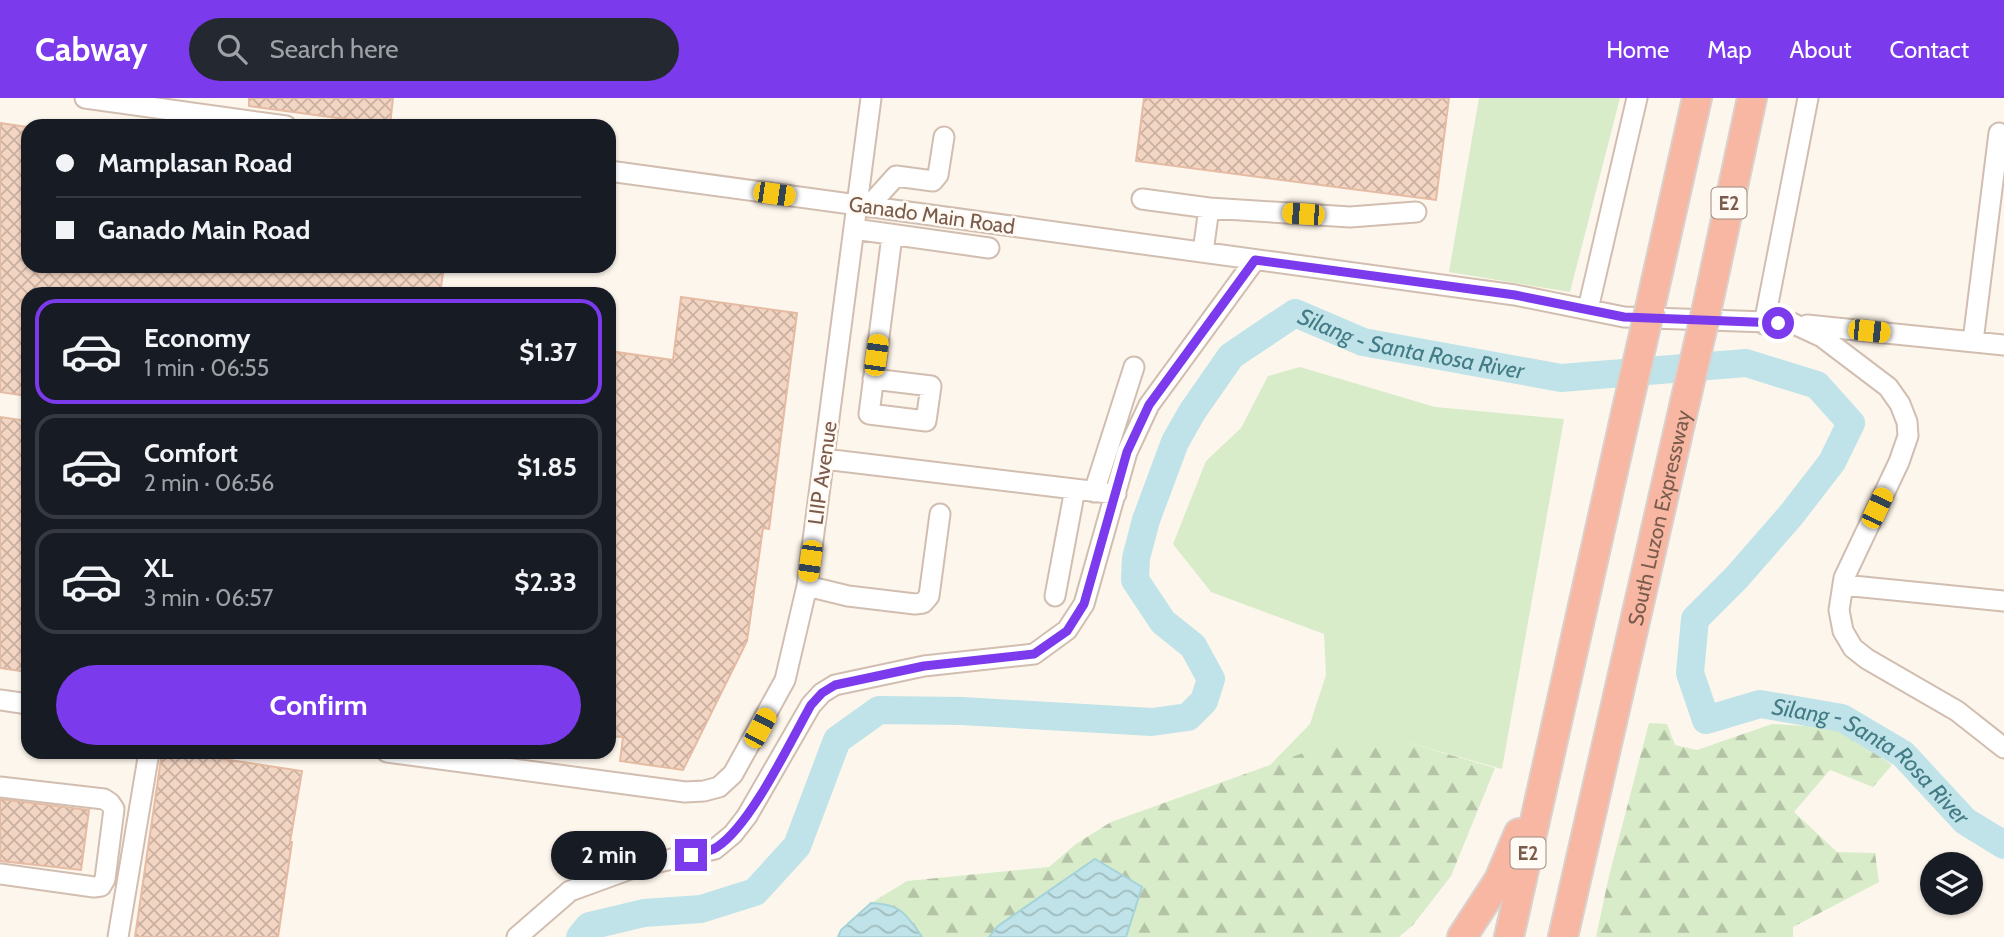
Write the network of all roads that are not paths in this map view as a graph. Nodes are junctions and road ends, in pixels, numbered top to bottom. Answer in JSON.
{"nodes":[{"id":1,"x":85,"y":98,"type":"edge"},
{"id":2,"x":872,"y":98,"type":"edge"},
{"id":3,"x":1637,"y":98,"type":"edge"},
{"id":4,"x":1697,"y":98,"type":"edge"},
{"id":5,"x":1752,"y":98,"type":"edge"},
{"id":6,"x":1808,"y":98,"type":"edge"},
{"id":7,"x":236,"y":119,"type":"edge"},
{"id":8,"x":1999,"y":133,"type":"dead end"},
{"id":9,"x":944,"y":137,"type":"dead end"},
{"id":10,"x":616,"y":172,"type":"edge"},
{"id":11,"x":1142,"y":199,"type":"dead end"},
{"id":12,"x":862,"y":206,"type":"junction"},
{"id":13,"x":1209,"y":208,"type":"junction"},
{"id":14,"x":1416,"y":212,"type":"dead end"},
{"id":15,"x":854,"y":229,"type":"junction"},
{"id":16,"x":892,"y":236,"type":"junction"},
{"id":17,"x":989,"y":248,"type":"dead end"},
{"id":18,"x":1203,"y":252,"type":"junction"},
{"id":19,"x":1255,"y":260,"type":"junction"},
{"id":20,"x":1588,"y":309,"type":"junction"},
{"id":21,"x":1792,"y":323,"type":"junction"},
{"id":22,"x":1764,"y":324,"type":"junction"},
{"id":23,"x":1973,"y":341,"type":"junction"},
{"id":24,"x":2004,"y":345,"type":"edge"},
{"id":25,"x":1134,"y":367,"type":"dead end"},
{"id":26,"x":873,"y":379,"type":"dead end"},
{"id":27,"x":824,"y":459,"type":"junction"},
{"id":28,"x":1085,"y":490,"type":"junction"},
{"id":29,"x":1116,"y":494,"type":"junction"},
{"id":30,"x":940,"y":514,"type":"dead end"},
{"id":31,"x":1843,"y":585,"type":"junction"},
{"id":32,"x":807,"y":586,"type":"junction"},
{"id":33,"x":1055,"y":596,"type":"dead end"},
{"id":34,"x":2004,"y":601,"type":"edge"},
{"id":35,"x":0,"y":699,"type":"edge"},
{"id":36,"x":21,"y":703,"type":"edge"},
{"id":37,"x":2004,"y":748,"type":"edge"},
{"id":38,"x":148,"y":759,"type":"edge"},
{"id":39,"x":439,"y":759,"type":"edge"},
{"id":40,"x":1546,"y":770,"type":"junction"},
{"id":41,"x":0,"y":787,"type":"edge"},
{"id":42,"x":0,"y":874,"type":"edge"},
{"id":43,"x":118,"y":937,"type":"edge"},
{"id":44,"x":517,"y":937,"type":"edge"},
{"id":45,"x":1462,"y":937,"type":"edge"},
{"id":46,"x":1509,"y":937,"type":"edge"},
{"id":47,"x":1563,"y":937,"type":"edge"}],
"edges":[{"from":1,"to":7,"type":"street"},
{"from":2,"to":12,"type":"street","name":"LIIP Avenue"},
{"from":3,"to":20,"type":"street"},
{"from":4,"to":40,"type":"highway","number":"E2","bridge":true},
{"from":5,"to":47,"type":"highway","name":"South Luzon Expressway","number":"E2","bridge":true},
{"from":6,"to":22,"type":"street"},
{"from":8,"to":23,"type":"street"},
{"from":9,"to":12,"type":"street"},
{"from":10,"to":12,"type":"street","name":"Ganado Main Road"},
{"from":11,"to":13,"type":"street"},
{"from":12,"to":15,"type":"street","name":"LIIP Avenue"},
{"from":12,"to":18,"type":"street","name":"Ganado Main Road"},
{"from":13,"to":14,"type":"street"},
{"from":13,"to":18,"type":"street"},
{"from":15,"to":16,"type":"street"},
{"from":15,"to":27,"type":"street","name":"LIIP Avenue"},
{"from":16,"to":17,"type":"street"},
{"from":16,"to":26,"type":"street"},
{"from":18,"to":19,"type":"street","name":"Ganado Main Road"},
{"from":19,"to":20,"type":"street","name":"Ganado Main Road"},
{"from":19,"to":29,"type":"street"},
{"from":20,"to":22,"type":"street","name":"Ganado Main Road"},
{"from":21,"to":22,"type":"street","name":"Ganado Main Road"},
{"from":21,"to":23,"type":"street","name":"Ganado Main Road"},
{"from":21,"to":31,"type":"street"},
{"from":23,"to":24,"type":"street","name":"Ganado Main Road"},
{"from":25,"to":28,"type":"street"},
{"from":27,"to":28,"type":"street"},
{"from":27,"to":32,"type":"street","name":"LIIP Avenue"},
{"from":28,"to":29,"type":"street"},
{"from":28,"to":33,"type":"street"},
{"from":29,"to":44,"type":"street"},
{"from":30,"to":32,"type":"street"},
{"from":31,"to":34,"type":"street"},
{"from":31,"to":37,"type":"street"},
{"from":32,"to":39,"type":"street","name":"LIIP Avenue"},
{"from":35,"to":36,"type":"street"},
{"from":38,"to":43,"type":"street"},
{"from":40,"to":45,"type":"highway"},
{"from":40,"to":46,"type":"highway","number":"E2"},
{"from":41,"to":42,"type":"street"}]}
